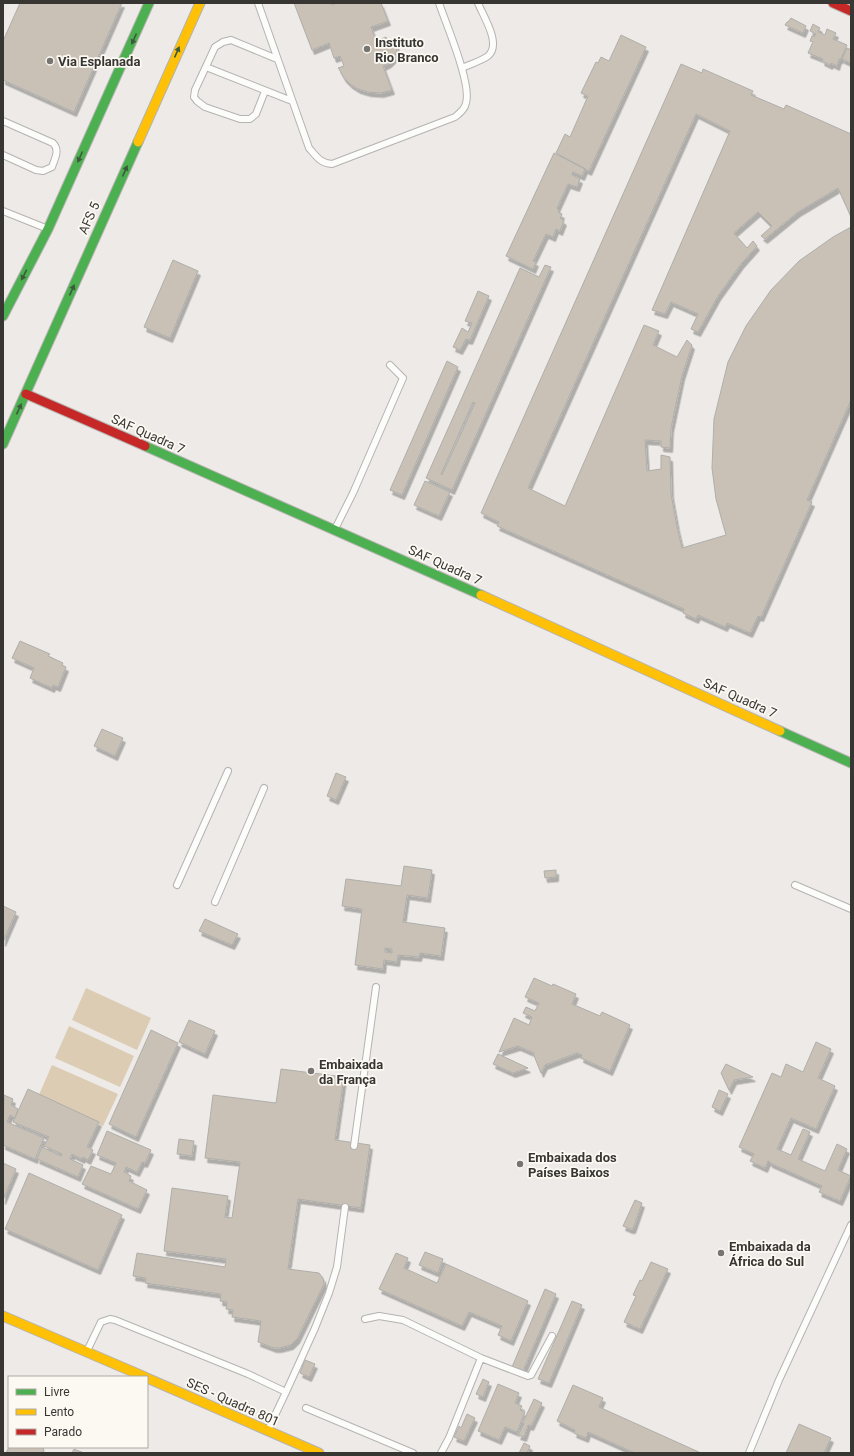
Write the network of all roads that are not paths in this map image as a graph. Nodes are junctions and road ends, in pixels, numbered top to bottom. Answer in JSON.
{"nodes":[{"id":1,"x":149,"y":3,"type":"edge"},
{"id":2,"x":200,"y":3,"type":"edge"},
{"id":3,"x":258,"y":3,"type":"edge"},
{"id":4,"x":439,"y":3,"type":"edge"},
{"id":5,"x":478,"y":3,"type":"edge"},
{"id":6,"x":833,"y":3,"type":"edge"},
{"id":7,"x":851,"y":11,"type":"edge"},
{"id":8,"x":277,"y":59,"type":"junction"},
{"id":9,"x":206,"y":67,"type":"junction"},
{"id":10,"x":462,"y":68,"type":"junction"},
{"id":11,"x":265,"y":91,"type":"junction"},
{"id":12,"x":292,"y":101,"type":"junction"},
{"id":13,"x":3,"y":121,"type":"edge"},
{"id":14,"x":3,"y":155,"type":"edge"},
{"id":15,"x":3,"y":211,"type":"edge"},
{"id":16,"x":48,"y":229,"type":"junction"},
{"id":17,"x":3,"y":316,"type":"edge"},
{"id":18,"x":390,"y":365,"type":"dead end"},
{"id":19,"x":26,"y":394,"type":"junction"},
{"id":20,"x":3,"y":444,"type":"edge"},
{"id":21,"x":334,"y":530,"type":"junction"},
{"id":22,"x":851,"y":763,"type":"edge"},
{"id":23,"x":228,"y":771,"type":"dead end"},
{"id":24,"x":264,"y":788,"type":"dead end"},
{"id":25,"x":177,"y":885,"type":"dead end"},
{"id":26,"x":794,"y":885,"type":"dead end"},
{"id":27,"x":215,"y":902,"type":"dead end"},
{"id":28,"x":851,"y":909,"type":"edge"},
{"id":29,"x":376,"y":987,"type":"dead end"},
{"id":30,"x":354,"y":1146,"type":"dead end"},
{"id":31,"x":345,"y":1207,"type":"dead end"},
{"id":32,"x":851,"y":1225,"type":"edge"},
{"id":33,"x":3,"y":1316,"type":"edge"},
{"id":34,"x":365,"y":1319,"type":"dead end"},
{"id":35,"x":552,"y":1336,"type":"dead end"},
{"id":36,"x":87,"y":1352,"type":"junction"},
{"id":37,"x":481,"y":1358,"type":"junction"},
{"id":38,"x":141,"y":1376,"type":"edge"},
{"id":39,"x":148,"y":1379,"type":"edge"},
{"id":40,"x":286,"y":1392,"type":"junction"},
{"id":41,"x":306,"y":1408,"type":"dead end"},
{"id":42,"x":268,"y":1431,"type":"junction"},
{"id":43,"x":311,"y":1451,"type":"edge"},
{"id":44,"x":319,"y":1453,"type":"edge"},
{"id":45,"x":413,"y":1453,"type":"edge"},
{"id":46,"x":441,"y":1453,"type":"edge"},
{"id":47,"x":749,"y":1453,"type":"edge"}],
"edges":[{"from":1,"to":16,"type":"street","one_way":true},
{"from":19,"to":2,"type":"street","name":"AFS 5","one_way":true},
{"from":3,"to":8,"type":"lane"},
{"from":4,"to":10,"type":"lane"},
{"from":5,"to":10,"type":"lane"},
{"from":6,"to":7,"type":"street"},
{"from":8,"to":9,"type":"lane"},
{"from":8,"to":12,"type":"lane"},
{"from":9,"to":11,"type":"lane"},
{"from":9,"to":11,"type":"lane"},
{"from":10,"to":12,"type":"lane"},
{"from":11,"to":12,"type":"lane"},
{"from":13,"to":14,"type":"lane"},
{"from":15,"to":16,"type":"lane"},
{"from":16,"to":17,"type":"street","one_way":true},
{"from":18,"to":21,"type":"lane"},
{"from":20,"to":19,"type":"street","name":"AFS 5","one_way":true},
{"from":19,"to":21,"type":"street","name":"SAF Quadra 7"},
{"from":21,"to":22,"type":"street","name":"SAF Quadra 7"},
{"from":23,"to":25,"type":"lane"},
{"from":24,"to":27,"type":"lane"},
{"from":26,"to":28,"type":"lane"},
{"from":29,"to":30,"type":"lane"},
{"from":31,"to":40,"type":"lane"},
{"from":32,"to":47,"type":"lane"},
{"from":33,"to":36,"type":"street","name":"SES - Quadra 801"},
{"from":34,"to":37,"type":"lane"},
{"from":35,"to":37,"type":"lane"},
{"from":36,"to":38,"type":"street","name":"SES - Quadra 801"},
{"from":36,"to":40,"type":"lane"},
{"from":37,"to":46,"type":"lane"},
{"from":39,"to":42,"type":"street","name":"SES - Quadra 801"},
{"from":40,"to":42,"type":"lane"},
{"from":41,"to":45,"type":"lane"},
{"from":42,"to":43,"type":"street","name":"SES - Quadra 801"},
{"from":43,"to":44,"type":"street","name":"SES - Quadra 801"}]}
